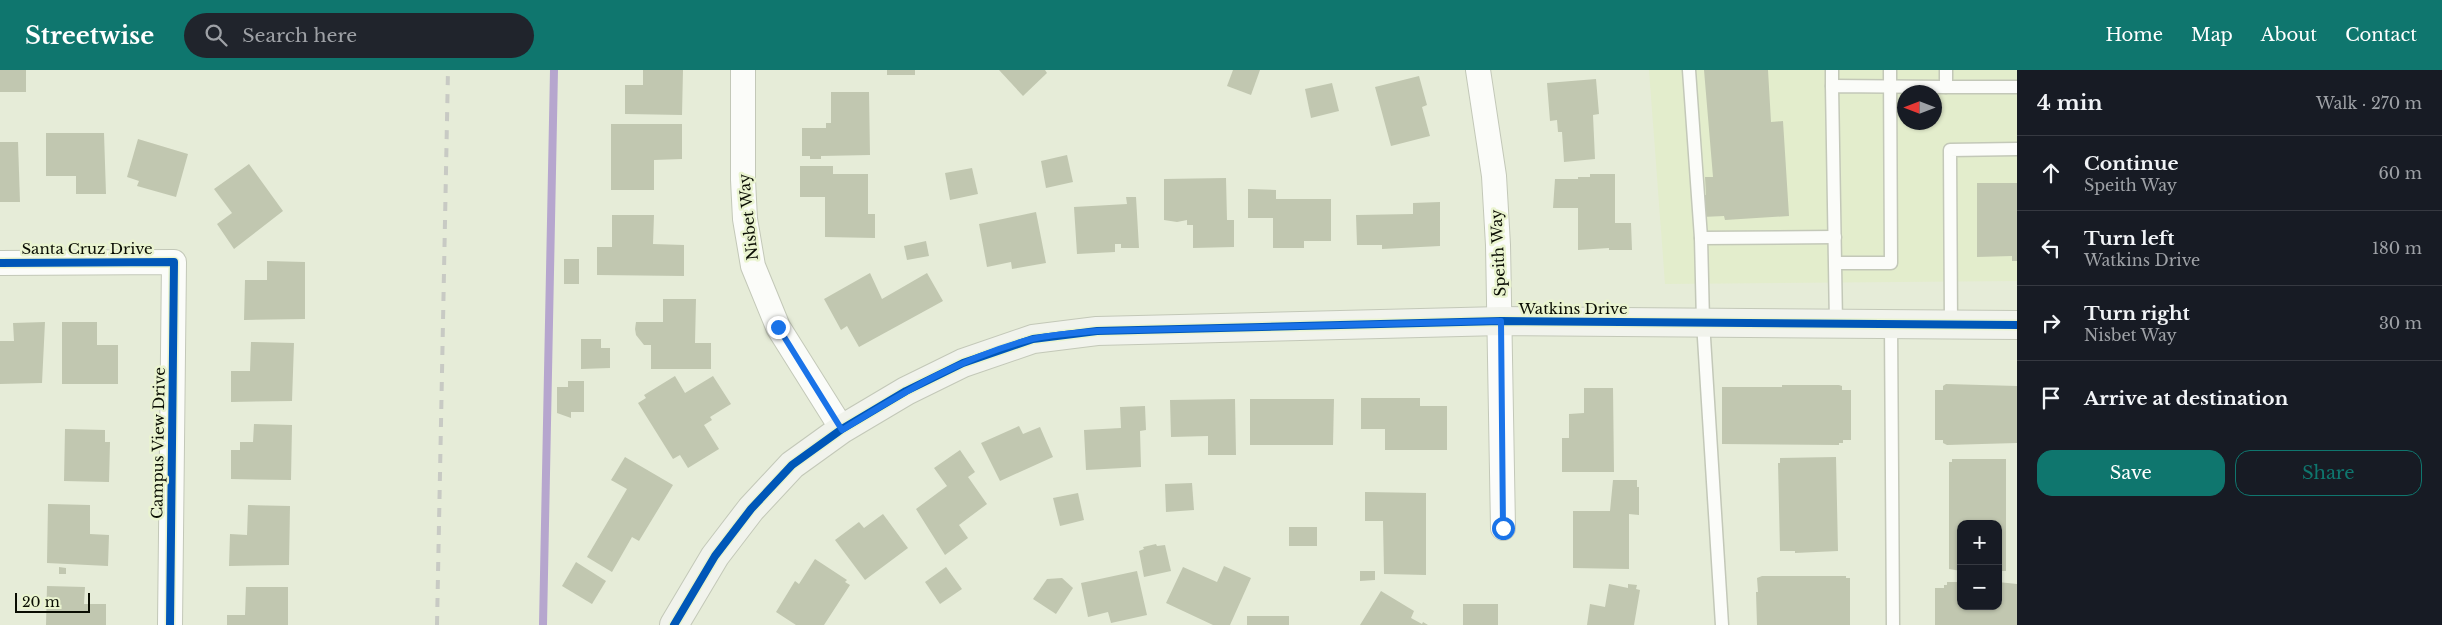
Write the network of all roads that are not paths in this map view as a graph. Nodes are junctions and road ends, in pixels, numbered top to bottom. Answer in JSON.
{"nodes":[{"id":1,"x":744,"y":70,"type":"edge"},
{"id":2,"x":1478,"y":70,"type":"edge"},
{"id":3,"x":1689,"y":70,"type":"edge"},
{"id":4,"x":1832,"y":70,"type":"edge"},
{"id":5,"x":1890,"y":70,"type":"edge"},
{"id":6,"x":1946,"y":70,"type":"edge"},
{"id":7,"x":1832,"y":86,"type":"junction"},
{"id":8,"x":1890,"y":86,"type":"junction"},
{"id":9,"x":1946,"y":87,"type":"junction"},
{"id":10,"x":2017,"y":87,"type":"edge"},
{"id":11,"x":2017,"y":148,"type":"edge"},
{"id":12,"x":1835,"y":237,"type":"junction"},
{"id":13,"x":1701,"y":238,"type":"junction"},
{"id":14,"x":174,"y":262,"type":"joint"},
{"id":15,"x":0,"y":263,"type":"edge"},
{"id":16,"x":1836,"y":263,"type":"junction"},
{"id":17,"x":1501,"y":321,"type":"junction"},
{"id":18,"x":1703,"y":322,"type":"junction"},
{"id":19,"x":1836,"y":324,"type":"junction"},
{"id":20,"x":1891,"y":324,"type":"junction"},
{"id":21,"x":1951,"y":325,"type":"junction"},
{"id":22,"x":2017,"y":325,"type":"edge"},
{"id":23,"x":842,"y":430,"type":"junction"},
{"id":24,"x":1503,"y":528,"type":"dead end"},
{"id":25,"x":170,"y":625,"type":"edge"},
{"id":26,"x":674,"y":625,"type":"edge"},
{"id":27,"x":1722,"y":625,"type":"edge"},
{"id":28,"x":1893,"y":625,"type":"edge"}],
"edges":[{"from":1,"to":23,"type":"street","name":"Nisbet Way"},
{"from":2,"to":17,"type":"street","name":"Speith Way"},
{"from":3,"to":13,"type":"lane"},
{"from":4,"to":7,"type":"lane"},
{"from":5,"to":8,"type":"lane"},
{"from":6,"to":9,"type":"lane"},
{"from":7,"to":8,"type":"lane"},
{"from":7,"to":12,"type":"lane"},
{"from":8,"to":9,"type":"lane"},
{"from":8,"to":16,"type":"lane"},
{"from":9,"to":10,"type":"lane"},
{"from":11,"to":21,"type":"lane"},
{"from":12,"to":13,"type":"lane"},
{"from":12,"to":16,"type":"lane"},
{"from":13,"to":18,"type":"lane"},
{"from":14,"to":15,"type":"street","name":"Santa Cruz Drive"},
{"from":14,"to":25,"type":"street","name":"Campus View Drive"},
{"from":16,"to":19,"type":"lane"},
{"from":17,"to":18,"type":"main road","name":"Watkins Drive"},
{"from":17,"to":23,"type":"main road","name":"Watkins Drive"},
{"from":17,"to":24,"type":"street","name":"Speith Way"},
{"from":18,"to":19,"type":"main road","name":"Watkins Drive"},
{"from":18,"to":27,"type":"lane"},
{"from":19,"to":20,"type":"main road","name":"Watkins Drive"},
{"from":20,"to":21,"type":"main road","name":"Watkins Drive"},
{"from":20,"to":28,"type":"lane"},
{"from":21,"to":22,"type":"main road","name":"Watkins Drive"},
{"from":23,"to":26,"type":"main road","name":"Watkins Drive"}]}
